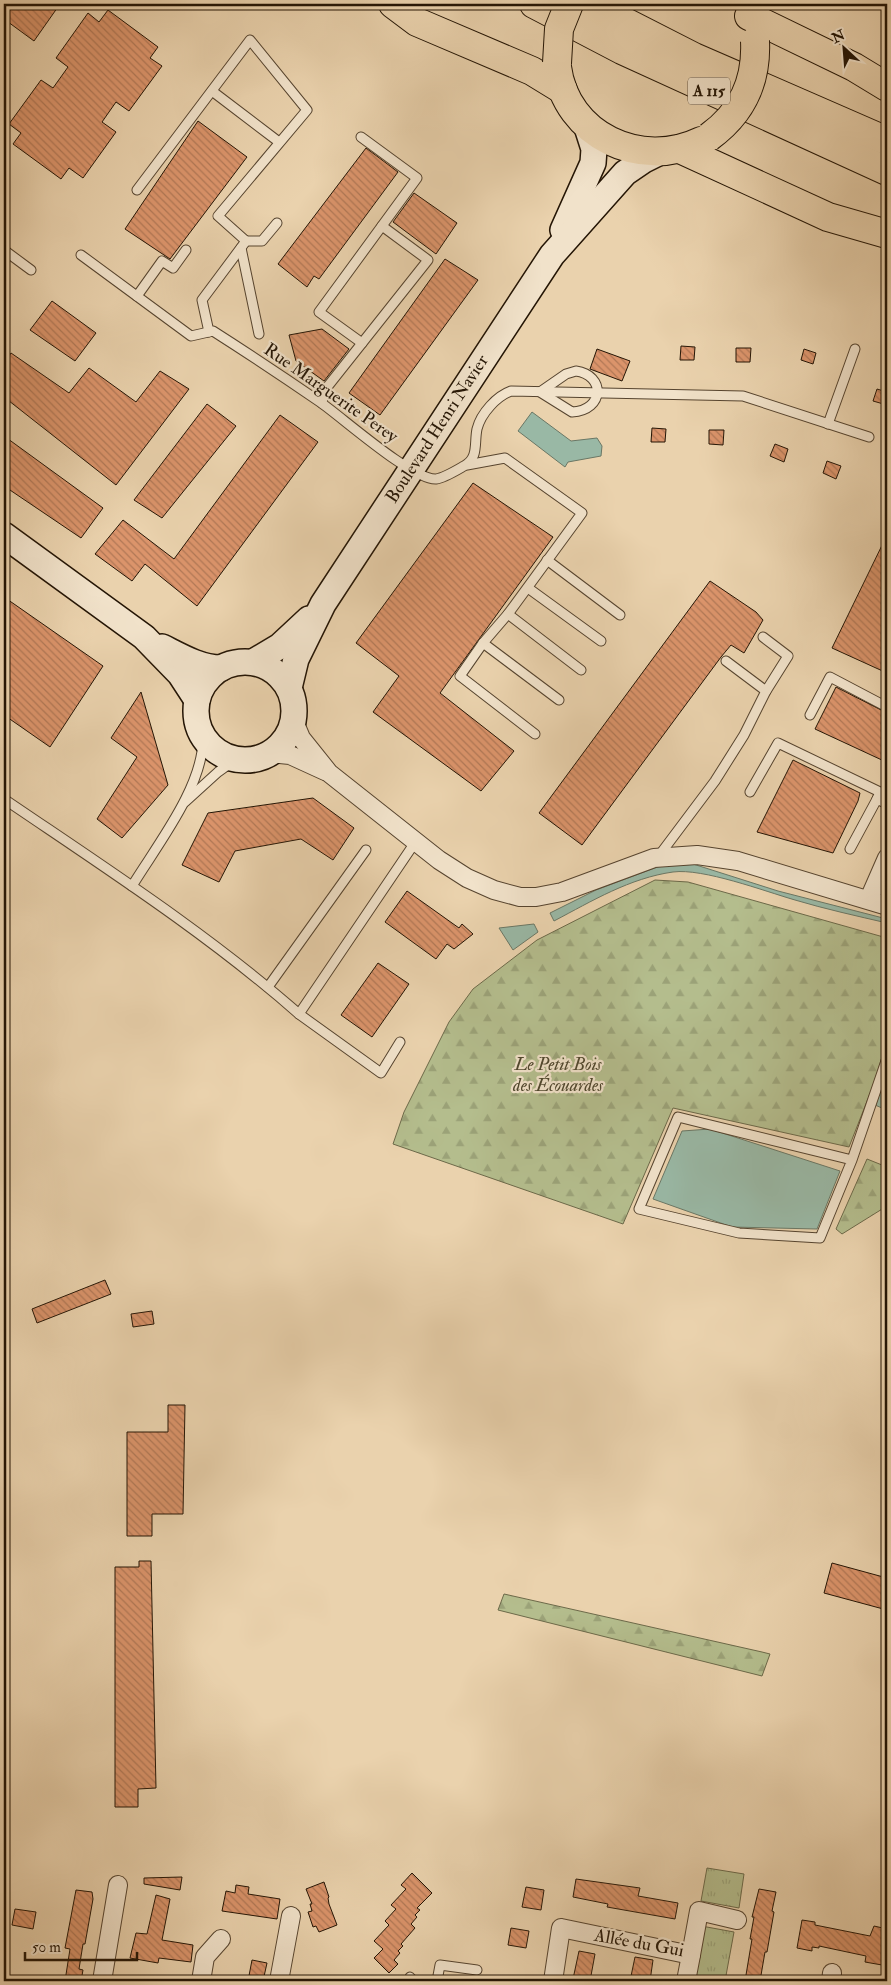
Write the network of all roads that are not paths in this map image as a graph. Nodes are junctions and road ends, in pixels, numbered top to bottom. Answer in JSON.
{"nodes":[{"id":1,"x":393,"y":4,"type":"edge"},
{"id":2,"x":534,"y":4,"type":"edge"},
{"id":3,"x":569,"y":4,"type":"edge"},
{"id":4,"x":590,"y":4,"type":"edge"},
{"id":5,"x":749,"y":20,"type":"edge"},
{"id":6,"x":887,"y":86,"type":"edge"},
{"id":7,"x":563,"y":90,"type":"junction"},
{"id":8,"x":212,"y":91,"type":"junction"},
{"id":9,"x":586,"y":124,"type":"junction"},
{"id":10,"x":361,"y":137,"type":"dead end"},
{"id":11,"x":887,"y":141,"type":"edge"},
{"id":12,"x":279,"y":142,"type":"junction"},
{"id":13,"x":670,"y":151,"type":"junction"},
{"id":14,"x":887,"y":172,"type":"edge"},
{"id":15,"x":137,"y":190,"type":"dead end"},
{"id":16,"x":277,"y":223,"type":"dead end"},
{"id":17,"x":382,"y":226,"type":"junction"},
{"id":18,"x":887,"y":234,"type":"edge"},
{"id":19,"x":244,"y":244,"type":"junction"},
{"id":20,"x":4,"y":250,"type":"edge"},
{"id":21,"x":186,"y":250,"type":"dead end"},
{"id":22,"x":81,"y":255,"type":"dead end"},
{"id":23,"x":552,"y":255,"type":"junction"},
{"id":24,"x":32,"y":270,"type":"dead end"},
{"id":25,"x":137,"y":296,"type":"junction"},
{"id":26,"x":209,"y":332,"type":"junction"},
{"id":27,"x":259,"y":334,"type":"dead end"},
{"id":28,"x":362,"y":344,"type":"junction"},
{"id":29,"x":855,"y":349,"type":"dead end"},
{"id":30,"x":540,"y":392,"type":"junction"},
{"id":31,"x":597,"y":393,"type":"junction"},
{"id":32,"x":322,"y":403,"type":"junction"},
{"id":33,"x":828,"y":424,"type":"junction"},
{"id":34,"x":868,"y":437,"type":"dead end"},
{"id":35,"x":465,"y":466,"type":"junction"},
{"id":36,"x":411,"y":470,"type":"junction"},
{"id":37,"x":4,"y":535,"type":"edge"},
{"id":38,"x":547,"y":560,"type":"junction"},
{"id":39,"x":528,"y":588,"type":"junction"},
{"id":40,"x":323,"y":604,"type":"junction"},
{"id":41,"x":508,"y":614,"type":"junction"},
{"id":42,"x":620,"y":615,"type":"dead end"},
{"id":43,"x":144,"y":637,"type":"junction"},
{"id":44,"x":763,"y":637,"type":"dead end"},
{"id":45,"x":601,"y":642,"type":"dead end"},
{"id":46,"x":483,"y":643,"type":"junction"},
{"id":47,"x":254,"y":662,"type":"junction"},
{"id":48,"x":726,"y":662,"type":"dead end"},
{"id":49,"x":221,"y":668,"type":"junction"},
{"id":50,"x":581,"y":670,"type":"dead end"},
{"id":51,"x":289,"y":688,"type":"junction"},
{"id":52,"x":766,"y":691,"type":"junction"},
{"id":53,"x":197,"y":700,"type":"junction"},
{"id":54,"x":559,"y":700,"type":"dead end"},
{"id":55,"x":887,"y":707,"type":"edge"},
{"id":56,"x":810,"y":716,"type":"dead end"},
{"id":57,"x":294,"y":719,"type":"junction"},
{"id":58,"x":535,"y":734,"type":"dead end"},
{"id":59,"x":203,"y":737,"type":"junction"},
{"id":60,"x":269,"y":753,"type":"junction"},
{"id":61,"x":236,"y":759,"type":"junction"},
{"id":62,"x":329,"y":773,"type":"junction"},
{"id":63,"x":750,"y":792,"type":"dead end"},
{"id":64,"x":4,"y":799,"type":"edge"},
{"id":65,"x":876,"y":799,"type":"junction"},
{"id":66,"x":183,"y":804,"type":"junction"},
{"id":67,"x":887,"y":804,"type":"edge"},
{"id":68,"x":416,"y":841,"type":"junction"},
{"id":69,"x":366,"y":850,"type":"dead end"},
{"id":70,"x":850,"y":850,"type":"dead end"},
{"id":71,"x":658,"y":857,"type":"junction"},
{"id":72,"x":887,"y":858,"type":"edge"},
{"id":73,"x":132,"y":886,"type":"junction"},
{"id":74,"x":869,"y":899,"type":"junction"},
{"id":75,"x":887,"y":906,"type":"edge"},
{"id":76,"x":268,"y":987,"type":"junction"},
{"id":77,"x":299,"y":1014,"type":"junction"},
{"id":78,"x":400,"y":1042,"type":"dead end"},
{"id":79,"x":887,"y":1058,"type":"edge"},
{"id":80,"x":852,"y":1160,"type":"junction"},
{"id":81,"x":118,"y":1885,"type":"dead end"},
{"id":82,"x":290,"y":1916,"type":"dead end"},
{"id":83,"x":737,"y":1920,"type":"dead end"},
{"id":84,"x":221,"y":1939,"type":"dead end"},
{"id":85,"x":691,"y":1956,"type":"junction"},
{"id":86,"x":477,"y":1970,"type":"dead end"},
{"id":87,"x":102,"y":1981,"type":"edge"},
{"id":88,"x":201,"y":1981,"type":"edge"},
{"id":89,"x":280,"y":1981,"type":"edge"},
{"id":90,"x":437,"y":1981,"type":"edge"},
{"id":91,"x":553,"y":1981,"type":"edge"},
{"id":92,"x":686,"y":1981,"type":"edge"}],
"edges":[{"from":1,"to":7,"type":"main road"},
{"from":2,"to":14,"type":"main road","number":"A 115"},
{"from":3,"to":7,"type":"main road","bridge":true},
{"from":4,"to":11,"type":"main road","number":"A 115"},
{"from":5,"to":6,"type":"main road"},
{"from":5,"to":13,"type":"main road","bridge":true},
{"from":7,"to":9,"type":"main road"},
{"from":8,"to":12,"type":"lane"},
{"from":8,"to":12,"type":"lane"},
{"from":8,"to":15,"type":"lane"},
{"from":9,"to":13,"type":"main road"},
{"from":9,"to":23,"type":"main road","name":"Boulevard Henri Navier"},
{"from":10,"to":17,"type":"lane"},
{"from":12,"to":19,"type":"lane"},
{"from":13,"to":18,"type":"main road"},
{"from":13,"to":23,"type":"main road","name":"Boulevard Henri Navier"},
{"from":16,"to":19,"type":"lane"},
{"from":17,"to":28,"type":"lane"},
{"from":17,"to":28,"type":"lane"},
{"from":19,"to":26,"type":"lane"},
{"from":19,"to":27,"type":"lane"},
{"from":20,"to":24,"type":"lane"},
{"from":21,"to":25,"type":"lane"},
{"from":22,"to":25,"type":"lane"},
{"from":23,"to":36,"type":"main road","name":"Boulevard Henri Navier"},
{"from":25,"to":26,"type":"lane"},
{"from":26,"to":32,"type":"lane","name":"Rue Marguerite Perey"},
{"from":28,"to":32,"type":"lane"},
{"from":29,"to":33,"type":"lane"},
{"from":30,"to":31,"type":"lane"},
{"from":30,"to":31,"type":"lane"},
{"from":30,"to":31,"type":"lane"},
{"from":30,"to":35,"type":"lane"},
{"from":31,"to":33,"type":"lane"},
{"from":32,"to":36,"type":"lane","name":"Rue Marguerite Perey"},
{"from":33,"to":34,"type":"lane"},
{"from":35,"to":36,"type":"lane","name":"Rue Marguerite Perey"},
{"from":35,"to":38,"type":"lane","name":"Rue Marguerite Perey"},
{"from":36,"to":40,"type":"main road","name":"Boulevard Henri Navier"},
{"from":37,"to":43,"type":"main road"},
{"from":38,"to":39,"type":"lane"},
{"from":38,"to":42,"type":"lane"},
{"from":39,"to":41,"type":"lane"},
{"from":39,"to":45,"type":"lane"},
{"from":40,"to":47,"type":"main road","name":"Boulevard Henri Navier"},
{"from":40,"to":51,"type":"main road","name":"Boulevard Henri Navier"},
{"from":41,"to":46,"type":"lane"},
{"from":41,"to":50,"type":"lane"},
{"from":43,"to":49,"type":"main road"},
{"from":43,"to":53,"type":"main road"},
{"from":44,"to":52,"type":"lane"},
{"from":46,"to":54,"type":"lane"},
{"from":46,"to":58,"type":"lane"},
{"from":47,"to":49,"type":"main road"},
{"from":47,"to":51,"type":"main road"},
{"from":48,"to":52,"type":"lane"},
{"from":49,"to":53,"type":"main road"},
{"from":51,"to":57,"type":"main road"},
{"from":52,"to":71,"type":"lane"},
{"from":53,"to":59,"type":"main road"},
{"from":55,"to":56,"type":"lane"},
{"from":57,"to":60,"type":"main road"},
{"from":57,"to":62,"type":"street"},
{"from":59,"to":61,"type":"main road"},
{"from":59,"to":66,"type":"lane"},
{"from":60,"to":61,"type":"main road"},
{"from":60,"to":62,"type":"street"},
{"from":61,"to":66,"type":"lane"},
{"from":62,"to":68,"type":"street"},
{"from":63,"to":65,"type":"lane"},
{"from":64,"to":73,"type":"lane"},
{"from":65,"to":67,"type":"lane"},
{"from":65,"to":70,"type":"lane"},
{"from":66,"to":73,"type":"lane"},
{"from":68,"to":71,"type":"street"},
{"from":68,"to":77,"type":"lane"},
{"from":69,"to":76,"type":"lane"},
{"from":71,"to":74,"type":"street"},
{"from":72,"to":74,"type":"street"},
{"from":73,"to":76,"type":"lane"},
{"from":74,"to":75,"type":"street"},
{"from":76,"to":77,"type":"lane"},
{"from":77,"to":78,"type":"lane"},
{"from":79,"to":80,"type":"lane"},
{"from":80,"to":80,"type":"lane"},
{"from":81,"to":87,"type":"street"},
{"from":82,"to":89,"type":"street"},
{"from":83,"to":85,"type":"street","name":"Allée du Gui"},
{"from":84,"to":88,"type":"street"},
{"from":85,"to":91,"type":"street","name":"Allée du Gui"},
{"from":85,"to":92,"type":"street"},
{"from":86,"to":90,"type":"lane"}]}
